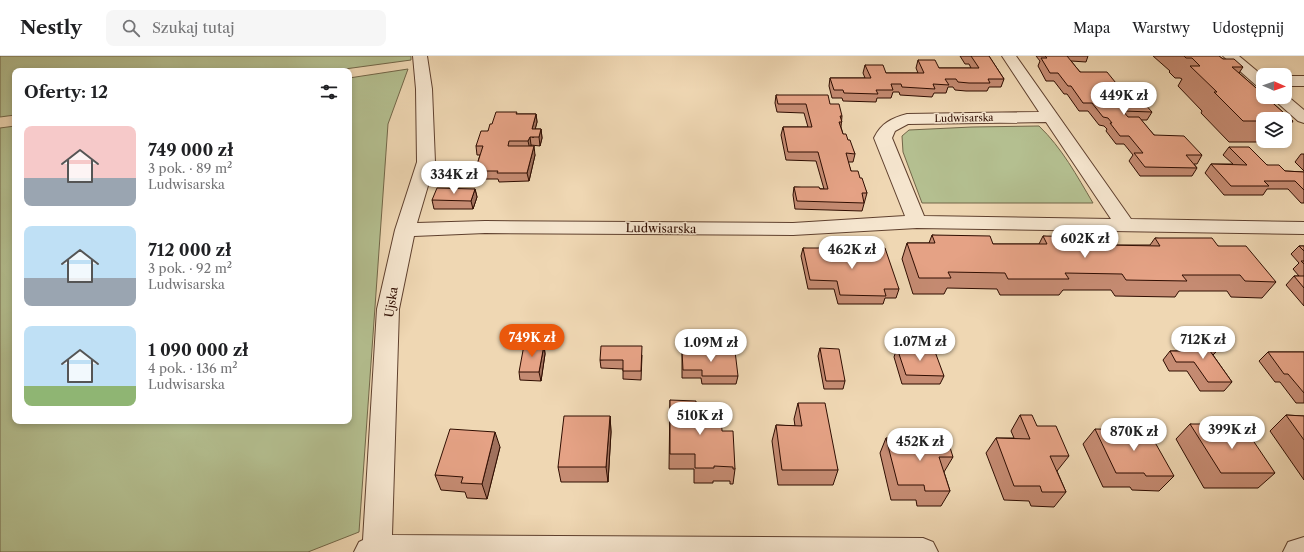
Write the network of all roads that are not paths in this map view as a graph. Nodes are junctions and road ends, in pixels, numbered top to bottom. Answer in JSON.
{"nodes":[{"id":1,"x":420,"y":56,"type":"edge"},
{"id":2,"x":1009,"y":56,"type":"edge"},
{"id":3,"x":1230,"y":56,"type":"edge"},
{"id":4,"x":1256,"y":77,"type":"edge"},
{"id":5,"x":1304,"y":81,"type":"edge"},
{"id":6,"x":1292,"y":82,"type":"edge"},
{"id":7,"x":1287,"y":104,"type":"edge"},
{"id":8,"x":1050,"y":117,"type":"junction"},
{"id":9,"x":1304,"y":118,"type":"edge"},
{"id":10,"x":917,"y":222,"type":"junction"},
{"id":11,"x":1125,"y":225,"type":"junction"},
{"id":12,"x":1304,"y":228,"type":"edge"},
{"id":13,"x":406,"y":230,"type":"junction"},
{"id":14,"x":374,"y":551,"type":"edge"},
{"id":15,"x":706,"y":551,"type":"edge"},
{"id":16,"x":1304,"y":551,"type":"edge"},
{"id":17,"x":924,"y":552,"type":"edge"},
{"id":18,"x":1298,"y":552,"type":"edge"}],
"edges":[{"from":1,"to":13,"type":"street","name":"Ujska"},
{"from":2,"to":8,"type":"street"},
{"from":3,"to":4,"type":"street"},
{"from":5,"to":6,"type":"street"},
{"from":7,"to":9,"type":"street"},
{"from":8,"to":10,"type":"street","name":"Ludwisarska"},
{"from":8,"to":11,"type":"street"},
{"from":10,"to":11,"type":"street","name":"Ludwisarska"},
{"from":10,"to":13,"type":"street","name":"Ludwisarska"},
{"from":11,"to":12,"type":"street","name":"Ludwisarska"},
{"from":13,"to":14,"type":"street","name":"Ujska"},
{"from":14,"to":15,"type":"street"},
{"from":15,"to":17,"type":"street"},
{"from":16,"to":18,"type":"street"}]}
